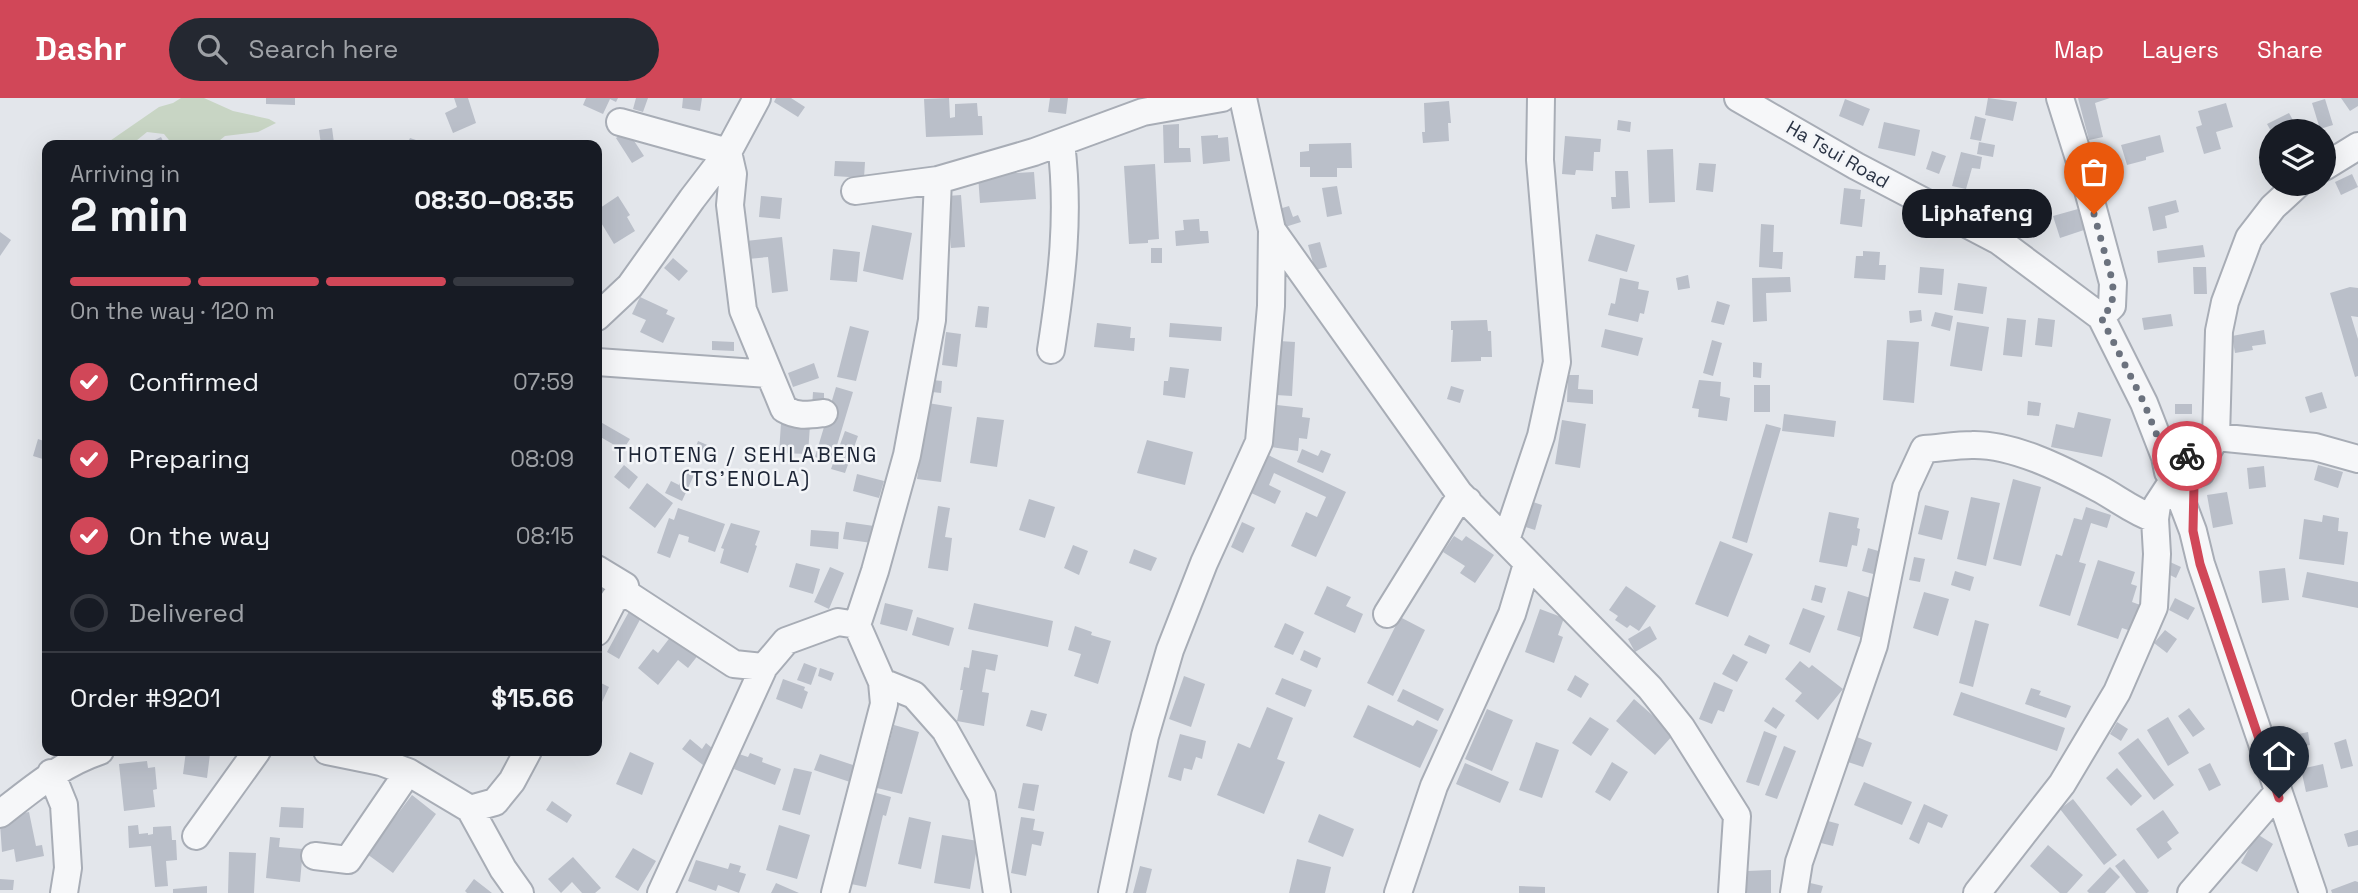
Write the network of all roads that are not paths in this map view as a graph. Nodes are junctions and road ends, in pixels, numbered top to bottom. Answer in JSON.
{"nodes":[{"id":1,"x":757,"y":98,"type":"edge"},
{"id":2,"x":1222,"y":98,"type":"edge"},
{"id":3,"x":1243,"y":98,"type":"edge"},
{"id":4,"x":1541,"y":98,"type":"edge"},
{"id":5,"x":1738,"y":98,"type":"edge"},
{"id":6,"x":2060,"y":98,"type":"edge"},
{"id":7,"x":620,"y":122,"type":"dead end"},
{"id":8,"x":1061,"y":143,"type":"junction"},
{"id":9,"x":2358,"y":146,"type":"edge"},
{"id":10,"x":728,"y":152,"type":"junction"},
{"id":11,"x":2336,"y":160,"type":"edge"},
{"id":12,"x":938,"y":180,"type":"junction"},
{"id":13,"x":855,"y":191,"type":"dead end"},
{"id":14,"x":2284,"y":196,"type":"edge"},
{"id":15,"x":1272,"y":230,"type":"junction"},
{"id":16,"x":602,"y":312,"type":"edge"},
{"id":17,"x":2101,"y":317,"type":"junction"},
{"id":18,"x":1051,"y":350,"type":"dead end"},
{"id":19,"x":602,"y":362,"type":"edge"},
{"id":20,"x":769,"y":374,"type":"junction"},
{"id":21,"x":824,"y":413,"type":"dead end"},
{"id":22,"x":2358,"y":459,"type":"edge"},
{"id":23,"x":2190,"y":466,"type":"junction"},
{"id":24,"x":1468,"y":502,"type":"junction"},
{"id":25,"x":2155,"y":519,"type":"junction"},
{"id":26,"x":1506,"y":540,"type":"junction"},
{"id":27,"x":1527,"y":564,"type":"junction"},
{"id":28,"x":602,"y":572,"type":"edge"},
{"id":29,"x":627,"y":594,"type":"junction"},
{"id":30,"x":1387,"y":614,"type":"dead end"},
{"id":31,"x":602,"y":622,"type":"edge"},
{"id":32,"x":857,"y":625,"type":"junction"},
{"id":33,"x":764,"y":667,"type":"junction"},
{"id":34,"x":882,"y":682,"type":"junction"},
{"id":35,"x":89,"y":756,"type":"edge"},
{"id":36,"x":253,"y":756,"type":"edge"},
{"id":37,"x":352,"y":756,"type":"edge"},
{"id":38,"x":525,"y":756,"type":"edge"},
{"id":39,"x":408,"y":772,"type":"junction"},
{"id":40,"x":51,"y":773,"type":"junction"},
{"id":41,"x":2278,"y":792,"type":"junction"},
{"id":42,"x":470,"y":809,"type":"junction"},
{"id":43,"x":0,"y":814,"type":"edge"},
{"id":44,"x":195,"y":836,"type":"dead end"},
{"id":45,"x":314,"y":856,"type":"dead end"},
{"id":46,"x":64,"y":893,"type":"edge"},
{"id":47,"x":520,"y":893,"type":"edge"},
{"id":48,"x":661,"y":893,"type":"edge"},
{"id":49,"x":835,"y":893,"type":"edge"},
{"id":50,"x":997,"y":893,"type":"edge"},
{"id":51,"x":1112,"y":893,"type":"edge"},
{"id":52,"x":1398,"y":893,"type":"edge"},
{"id":53,"x":1732,"y":893,"type":"edge"},
{"id":54,"x":1794,"y":893,"type":"edge"},
{"id":55,"x":1977,"y":893,"type":"edge"},
{"id":56,"x":2191,"y":893,"type":"edge"},
{"id":57,"x":2313,"y":893,"type":"edge"}],
"edges":[{"from":1,"to":10,"type":"street"},
{"from":2,"to":8,"type":"street"},
{"from":3,"to":15,"type":"street"},
{"from":4,"to":26,"type":"street"},
{"from":5,"to":17,"type":"street","name":"Ha Tsui Road"},
{"from":6,"to":17,"type":"street"},
{"from":7,"to":10,"type":"street"},
{"from":8,"to":12,"type":"street"},
{"from":8,"to":18,"type":"street"},
{"from":9,"to":11,"type":"street"},
{"from":10,"to":16,"type":"street"},
{"from":10,"to":20,"type":"street"},
{"from":12,"to":13,"type":"street"},
{"from":12,"to":32,"type":"street"},
{"from":14,"to":23,"type":"street"},
{"from":15,"to":24,"type":"street"},
{"from":15,"to":51,"type":"street"},
{"from":17,"to":23,"type":"street","name":"Ha Tsui Road"},
{"from":19,"to":20,"type":"street"},
{"from":20,"to":21,"type":"street"},
{"from":22,"to":23,"type":"street"},
{"from":23,"to":25,"type":"street"},
{"from":23,"to":41,"type":"street"},
{"from":24,"to":26,"type":"street"},
{"from":24,"to":30,"type":"street"},
{"from":25,"to":54,"type":"street"},
{"from":25,"to":55,"type":"street"},
{"from":26,"to":27,"type":"street"},
{"from":27,"to":52,"type":"street"},
{"from":27,"to":53,"type":"street"},
{"from":28,"to":29,"type":"street"},
{"from":29,"to":31,"type":"street"},
{"from":29,"to":33,"type":"street"},
{"from":32,"to":33,"type":"street"},
{"from":32,"to":34,"type":"street"},
{"from":33,"to":48,"type":"street"},
{"from":34,"to":49,"type":"street"},
{"from":34,"to":50,"type":"street"},
{"from":35,"to":40,"type":"street"},
{"from":36,"to":44,"type":"street"},
{"from":37,"to":39,"type":"street"},
{"from":38,"to":42,"type":"street"},
{"from":39,"to":42,"type":"street"},
{"from":39,"to":45,"type":"street"},
{"from":40,"to":43,"type":"street"},
{"from":40,"to":46,"type":"street"},
{"from":41,"to":56,"type":"street"},
{"from":41,"to":57,"type":"street"},
{"from":42,"to":47,"type":"street"}]}
